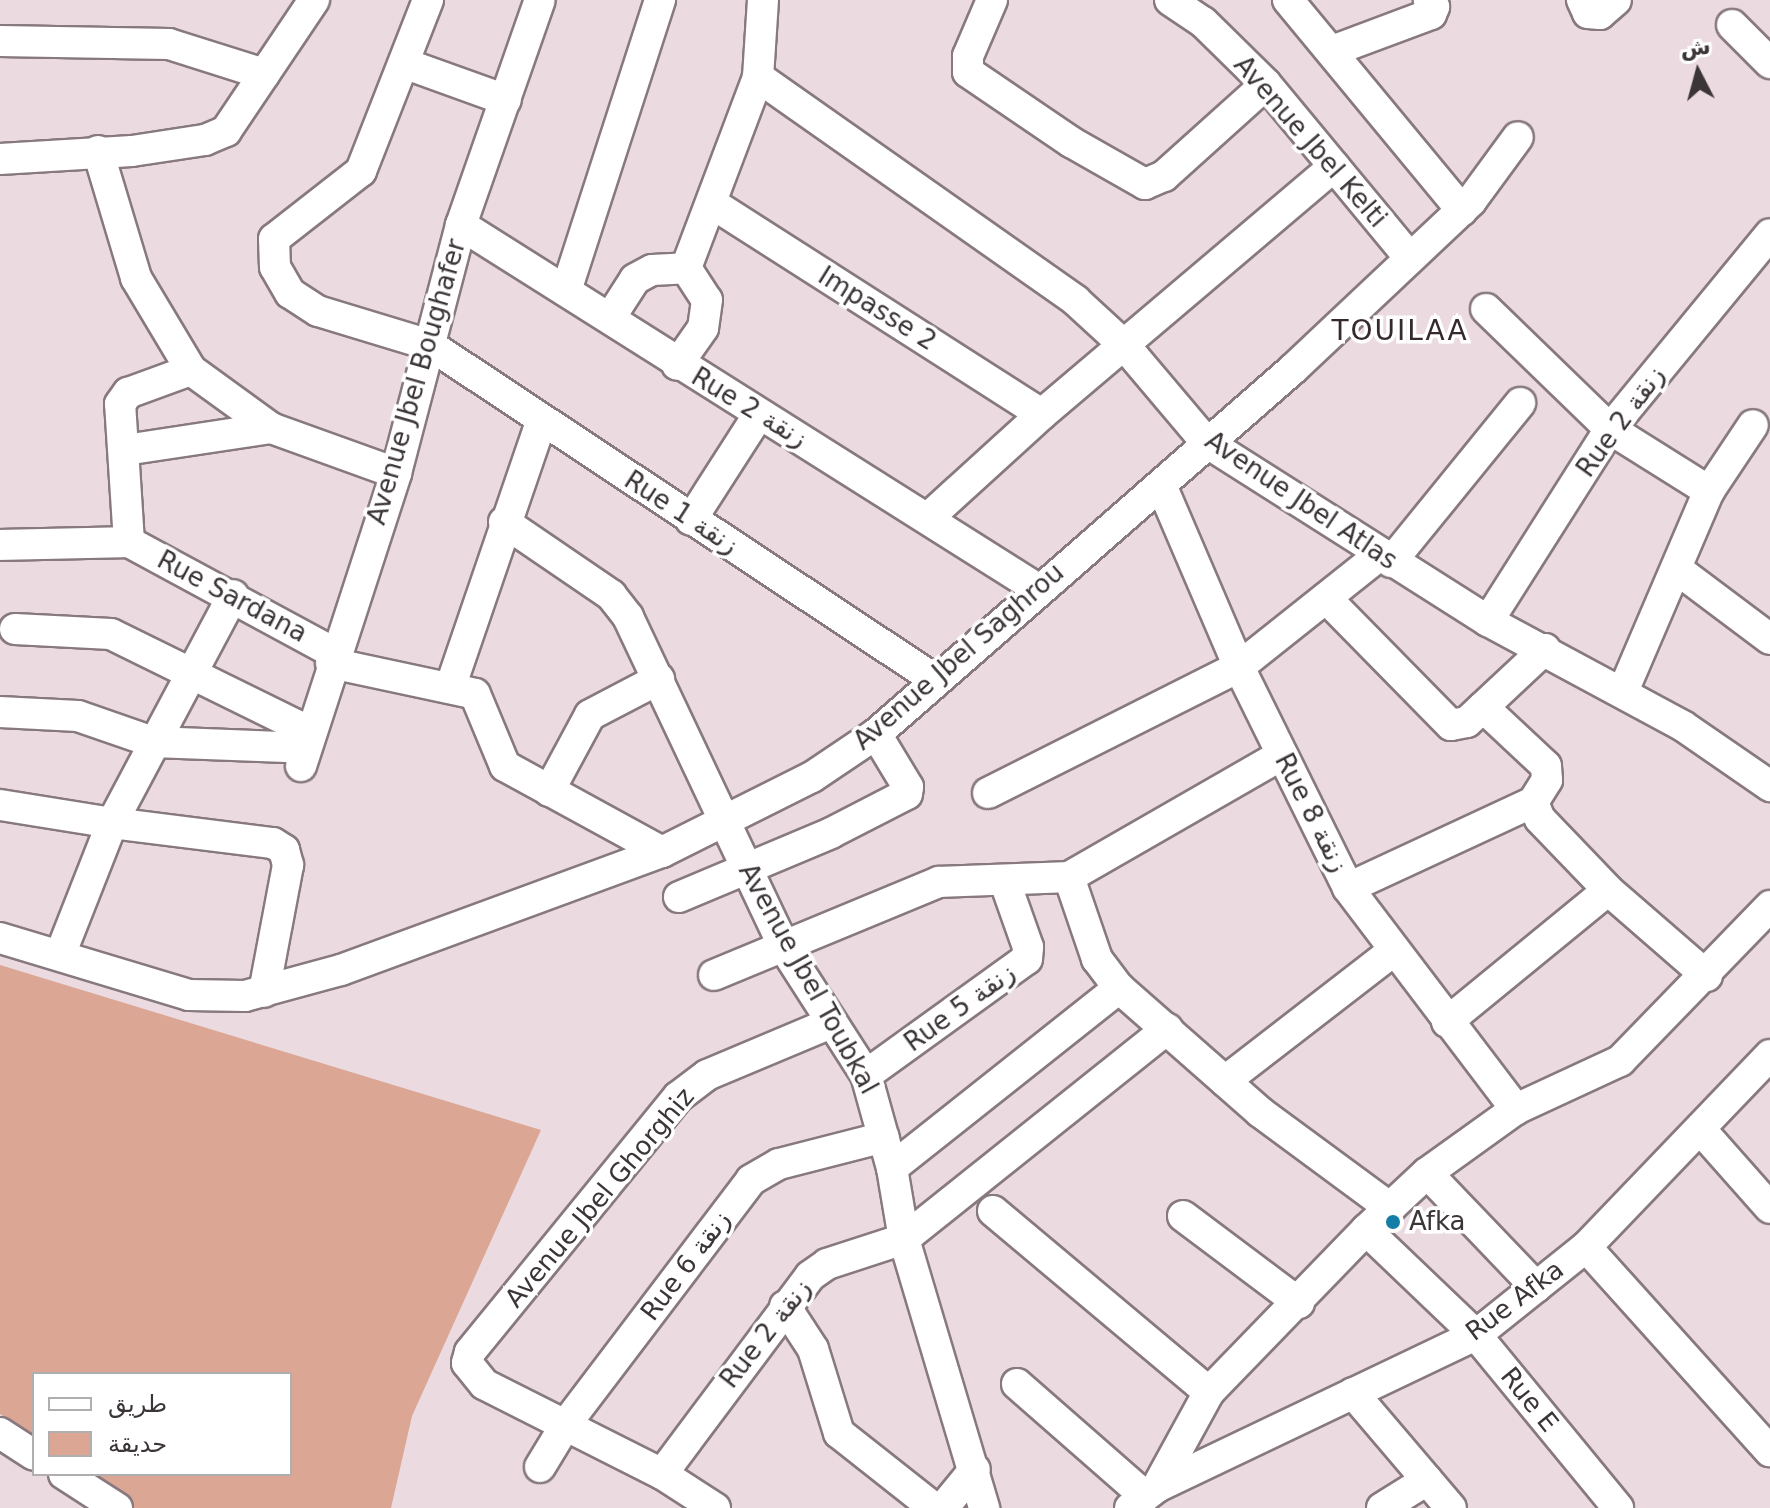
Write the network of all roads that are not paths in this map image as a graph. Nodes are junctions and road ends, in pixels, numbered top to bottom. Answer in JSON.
{"nodes":[{"id":1,"x":314,"y":0,"type":"edge"},
{"id":2,"x":428,"y":0,"type":"edge"},
{"id":3,"x":540,"y":0,"type":"edge"},
{"id":4,"x":660,"y":0,"type":"edge"},
{"id":5,"x":763,"y":0,"type":"edge"},
{"id":6,"x":992,"y":0,"type":"edge"},
{"id":7,"x":1170,"y":0,"type":"edge"},
{"id":8,"x":1288,"y":0,"type":"edge"},
{"id":9,"x":1429,"y":0,"type":"edge"},
{"id":10,"x":1732,"y":25,"type":"dead end"},
{"id":11,"x":0,"y":41,"type":"edge"},
{"id":12,"x":1332,"y":51,"type":"junction"},
{"id":13,"x":1770,"y":63,"type":"edge"},
{"id":14,"x":406,"y":64,"type":"junction"},
{"id":15,"x":264,"y":74,"type":"junction"},
{"id":16,"x":758,"y":77,"type":"junction"},
{"id":17,"x":1266,"y":84,"type":"junction"},
{"id":18,"x":506,"y":100,"type":"junction"},
{"id":19,"x":1518,"y":137,"type":"dead end"},
{"id":20,"x":98,"y":151,"type":"junction"},
{"id":21,"x":0,"y":159,"type":"edge"},
{"id":22,"x":1334,"y":166,"type":"junction"},
{"id":23,"x":713,"y":204,"type":"junction"},
{"id":24,"x":1462,"y":210,"type":"junction"},
{"id":25,"x":461,"y":225,"type":"junction"},
{"id":26,"x":1764,"y":254,"type":"edge"},
{"id":27,"x":1410,"y":258,"type":"junction"},
{"id":28,"x":686,"y":268,"type":"junction"},
{"id":29,"x":566,"y":291,"type":"junction"},
{"id":30,"x":1486,"y":309,"type":"dead end"},
{"id":31,"x":610,"y":318,"type":"junction"},
{"id":32,"x":430,"y":345,"type":"junction"},
{"id":33,"x":1125,"y":346,"type":"junction"},
{"id":34,"x":677,"y":365,"type":"junction"},
{"id":35,"x":191,"y":370,"type":"junction"},
{"id":36,"x":1520,"y":403,"type":"dead end"},
{"id":37,"x":759,"y":414,"type":"junction"},
{"id":38,"x":1042,"y":414,"type":"junction"},
{"id":39,"x":541,"y":422,"type":"junction"},
{"id":40,"x":1753,"y":425,"type":"dead end"},
{"id":41,"x":271,"y":428,"type":"junction"},
{"id":42,"x":1610,"y":429,"type":"junction"},
{"id":43,"x":1206,"y":442,"type":"junction"},
{"id":44,"x":125,"y":450,"type":"junction"},
{"id":45,"x":396,"y":473,"type":"junction"},
{"id":46,"x":1161,"y":485,"type":"junction"},
{"id":47,"x":1709,"y":491,"type":"junction"},
{"id":48,"x":929,"y":517,"type":"junction"},
{"id":49,"x":691,"y":520,"type":"junction"},
{"id":50,"x":504,"y":522,"type":"junction"},
{"id":51,"x":129,"y":542,"type":"junction"},
{"id":52,"x":0,"y":545,"type":"edge"},
{"id":53,"x":1385,"y":558,"type":"junction"},
{"id":54,"x":1678,"y":570,"type":"junction"},
{"id":55,"x":1038,"y":589,"type":"junction"},
{"id":56,"x":233,"y":595,"type":"junction"},
{"id":57,"x":1326,"y":598,"type":"junction"},
{"id":58,"x":1488,"y":621,"type":"junction"},
{"id":59,"x":15,"y":629,"type":"dead end"},
{"id":60,"x":1770,"y":639,"type":"edge"},
{"id":61,"x":1545,"y":649,"type":"junction"},
{"id":62,"x":332,"y":658,"type":"junction"},
{"id":63,"x":1239,"y":667,"type":"junction"},
{"id":64,"x":190,"y":675,"type":"junction"},
{"id":65,"x":659,"y":679,"type":"junction"},
{"id":66,"x":934,"y":679,"type":"junction"},
{"id":67,"x":450,"y":688,"type":"junction"},
{"id":68,"x":1624,"y":689,"type":"junction"},
{"id":69,"x":1483,"y":707,"type":"junction"},
{"id":70,"x":0,"y":712,"type":"edge"},
{"id":71,"x":876,"y":734,"type":"junction"},
{"id":72,"x":153,"y":742,"type":"junction"},
{"id":73,"x":306,"y":749,"type":"junction"},
{"id":74,"x":1281,"y":755,"type":"junction"},
{"id":75,"x":1770,"y":786,"type":"edge"},
{"id":76,"x":549,"y":791,"type":"junction"},
{"id":77,"x":988,"y":793,"type":"dead end"},
{"id":78,"x":1533,"y":802,"type":"junction"},
{"id":79,"x":0,"y":805,"type":"edge"},
{"id":80,"x":112,"y":823,"type":"junction"},
{"id":81,"x":724,"y":823,"type":"junction"},
{"id":82,"x":662,"y":852,"type":"junction"},
{"id":83,"x":748,"y":870,"type":"junction"},
{"id":84,"x":1069,"y":877,"type":"junction"},
{"id":85,"x":1005,"y":882,"type":"junction"},
{"id":86,"x":1348,"y":888,"type":"junction"},
{"id":87,"x":1608,"y":890,"type":"junction"},
{"id":88,"x":679,"y":897,"type":"dead end"},
{"id":89,"x":1770,"y":906,"type":"edge"},
{"id":90,"x":0,"y":938,"type":"edge"},
{"id":91,"x":785,"y":949,"type":"junction"},
{"id":92,"x":1393,"y":951,"type":"junction"},
{"id":93,"x":60,"y":955,"type":"junction"},
{"id":94,"x":714,"y":975,"type":"dead end"},
{"id":95,"x":1707,"y":976,"type":"junction"},
{"id":96,"x":1119,"y":988,"type":"junction"},
{"id":97,"x":264,"y":992,"type":"junction"},
{"id":98,"x":1447,"y":1022,"type":"junction"},
{"id":99,"x":831,"y":1023,"type":"junction"},
{"id":100,"x":1167,"y":1029,"type":"junction"},
{"id":101,"x":1770,"y":1055,"type":"edge"},
{"id":102,"x":866,"y":1075,"type":"junction"},
{"id":103,"x":1225,"y":1081,"type":"junction"},
{"id":104,"x":1516,"y":1109,"type":"junction"},
{"id":105,"x":1701,"y":1130,"type":"junction"},
{"id":106,"x":884,"y":1137,"type":"junction"},
{"id":107,"x":892,"y":1168,"type":"junction"},
{"id":108,"x":1427,"y":1173,"type":"junction"},
{"id":109,"x":1390,"y":1208,"type":"junction"},
{"id":110,"x":1770,"y":1208,"type":"edge"},
{"id":111,"x":993,"y":1211,"type":"dead end"},
{"id":112,"x":1183,"y":1216,"type":"dead end"},
{"id":113,"x":1366,"y":1230,"type":"junction"},
{"id":114,"x":904,"y":1239,"type":"junction"},
{"id":115,"x":1586,"y":1247,"type":"junction"},
{"id":116,"x":1536,"y":1287,"type":"junction"},
{"id":117,"x":1299,"y":1303,"type":"junction"},
{"id":118,"x":785,"y":1306,"type":"junction"},
{"id":119,"x":1476,"y":1335,"type":"junction"},
{"id":120,"x":1017,"y":1384,"type":"dead end"},
{"id":121,"x":1209,"y":1392,"type":"junction"},
{"id":122,"x":1353,"y":1393,"type":"junction"},
{"id":123,"x":566,"y":1424,"type":"junction"},
{"id":124,"x":0,"y":1433,"type":"edge"},
{"id":125,"x":1770,"y":1451,"type":"edge"},
{"id":126,"x":32,"y":1454,"type":"edge"},
{"id":127,"x":540,"y":1467,"type":"dead end"},
{"id":128,"x":975,"y":1469,"type":"junction"},
{"id":129,"x":662,"y":1474,"type":"junction"},
{"id":130,"x":67,"y":1476,"type":"edge"},
{"id":131,"x":1427,"y":1480,"type":"junction"},
{"id":132,"x":1144,"y":1497,"type":"edge"},
{"id":133,"x":117,"y":1508,"type":"edge"},
{"id":134,"x":715,"y":1508,"type":"edge"},
{"id":135,"x":934,"y":1508,"type":"edge"},
{"id":136,"x":943,"y":1508,"type":"edge"},
{"id":137,"x":984,"y":1508,"type":"edge"},
{"id":138,"x":1382,"y":1508,"type":"edge"},
{"id":139,"x":1451,"y":1508,"type":"edge"},
{"id":140,"x":1618,"y":1508,"type":"edge"}],
"edges":[{"from":1,"to":15,"type":"street"},
{"from":2,"to":14,"type":"street"},
{"from":3,"to":18,"type":"street","name":"Avenue Jbel Boughafer"},
{"from":4,"to":29,"type":"street"},
{"from":5,"to":16,"type":"street"},
{"from":6,"to":17,"type":"street"},
{"from":7,"to":17,"type":"street","name":"Avenue Jbel Kelti"},
{"from":8,"to":12,"type":"street"},
{"from":9,"to":12,"type":"street"},
{"from":10,"to":13,"type":"street"},
{"from":11,"to":15,"type":"street"},
{"from":12,"to":24,"type":"street"},
{"from":14,"to":18,"type":"street"},
{"from":14,"to":32,"type":"street","name":"Rue 1 زنقة"},
{"from":15,"to":20,"type":"street"},
{"from":16,"to":23,"type":"street"},
{"from":16,"to":33,"type":"street","name":"Avenue Jbel Atlas"},
{"from":17,"to":22,"type":"street","name":"Avenue Jbel Kelti"},
{"from":18,"to":25,"type":"street","name":"Avenue Jbel Boughafer"},
{"from":19,"to":24,"type":"street","name":"Avenue Jbel Saghrou"},
{"from":20,"to":21,"type":"street"},
{"from":20,"to":35,"type":"street"},
{"from":22,"to":27,"type":"street","name":"Avenue Jbel Kelti"},
{"from":22,"to":33,"type":"street"},
{"from":23,"to":28,"type":"street"},
{"from":23,"to":38,"type":"street","name":"Impasse 2"},
{"from":24,"to":27,"type":"street","name":"Avenue Jbel Saghrou"},
{"from":25,"to":29,"type":"street","name":"Rue 2 زنقة"},
{"from":25,"to":32,"type":"street","name":"Avenue Jbel Boughafer"},
{"from":26,"to":42,"type":"street","name":"Rue 2 زنقة"},
{"from":27,"to":43,"type":"street","name":"Avenue Jbel Saghrou"},
{"from":28,"to":31,"type":"street"},
{"from":28,"to":34,"type":"street"},
{"from":29,"to":31,"type":"street","name":"Rue 2 زنقة"},
{"from":30,"to":42,"type":"street"},
{"from":31,"to":34,"type":"street","name":"Rue 2 زنقة"},
{"from":32,"to":39,"type":"street","name":"Rue 1 زنقة"},
{"from":32,"to":45,"type":"street","name":"Avenue Jbel Boughafer"},
{"from":33,"to":38,"type":"street"},
{"from":33,"to":43,"type":"street","name":"Avenue Jbel Atlas"},
{"from":34,"to":37,"type":"street","name":"Rue 2 زنقة"},
{"from":35,"to":41,"type":"street"},
{"from":35,"to":44,"type":"street"},
{"from":36,"to":53,"type":"street"},
{"from":37,"to":48,"type":"street","name":"Rue 2 زنقة"},
{"from":37,"to":49,"type":"street"},
{"from":38,"to":48,"type":"street"},
{"from":39,"to":49,"type":"street","name":"Rue 1 زنقة"},
{"from":39,"to":50,"type":"street"},
{"from":40,"to":47,"type":"street"},
{"from":41,"to":44,"type":"street"},
{"from":41,"to":45,"type":"street"},
{"from":42,"to":47,"type":"street"},
{"from":42,"to":58,"type":"street","name":"Rue 2 زنقة"},
{"from":43,"to":46,"type":"street","name":"Avenue Jbel Saghrou"},
{"from":43,"to":53,"type":"street","name":"Avenue Jbel Atlas"},
{"from":44,"to":51,"type":"street"},
{"from":45,"to":62,"type":"street","name":"Avenue Jbel Boughafer"},
{"from":46,"to":55,"type":"street","name":"Avenue Jbel Saghrou"},
{"from":46,"to":63,"type":"street","name":"Rue 8 زنقة"},
{"from":47,"to":54,"type":"street"},
{"from":48,"to":55,"type":"street","name":"Rue 2 زنقة"},
{"from":49,"to":66,"type":"street","name":"Rue 1 زنقة"},
{"from":50,"to":65,"type":"street","name":"Avenue Jbel Toubkal"},
{"from":50,"to":67,"type":"street"},
{"from":51,"to":52,"type":"street"},
{"from":51,"to":56,"type":"street","name":"Rue Sardana"},
{"from":53,"to":57,"type":"street"},
{"from":53,"to":58,"type":"street","name":"Avenue Jbel Atlas"},
{"from":54,"to":60,"type":"street"},
{"from":54,"to":68,"type":"street"},
{"from":55,"to":66,"type":"street","name":"Avenue Jbel Saghrou"},
{"from":56,"to":62,"type":"street","name":"Rue Sardana"},
{"from":56,"to":64,"type":"street"},
{"from":57,"to":63,"type":"street"},
{"from":57,"to":69,"type":"street"},
{"from":58,"to":61,"type":"street","name":"Avenue Jbel Atlas"},
{"from":59,"to":64,"type":"street"},
{"from":61,"to":68,"type":"street","name":"Avenue Jbel Atlas"},
{"from":61,"to":69,"type":"street"},
{"from":62,"to":67,"type":"street","name":"Rue Sardana"},
{"from":62,"to":73,"type":"street","name":"Avenue Jbel Boughafer"},
{"from":63,"to":74,"type":"street","name":"Rue 8 زنقة"},
{"from":63,"to":77,"type":"street"},
{"from":64,"to":72,"type":"street"},
{"from":64,"to":73,"type":"street"},
{"from":65,"to":76,"type":"street"},
{"from":65,"to":81,"type":"street","name":"Avenue Jbel Toubkal"},
{"from":66,"to":71,"type":"street","name":"Avenue Jbel Saghrou"},
{"from":67,"to":76,"type":"street","name":"Rue Sardana"},
{"from":68,"to":75,"type":"street","name":"Avenue Jbel Atlas"},
{"from":69,"to":78,"type":"street"},
{"from":70,"to":72,"type":"street"},
{"from":71,"to":81,"type":"street","name":"Avenue Jbel Saghrou"},
{"from":71,"to":83,"type":"street"},
{"from":72,"to":73,"type":"street"},
{"from":72,"to":80,"type":"street"},
{"from":74,"to":84,"type":"street"},
{"from":74,"to":86,"type":"street","name":"Rue 8 زنقة"},
{"from":76,"to":82,"type":"street"},
{"from":78,"to":86,"type":"street"},
{"from":78,"to":87,"type":"street"},
{"from":79,"to":80,"type":"street"},
{"from":80,"to":93,"type":"street"},
{"from":80,"to":97,"type":"street"},
{"from":81,"to":82,"type":"street","name":"Avenue Jbel Saghrou"},
{"from":81,"to":83,"type":"street","name":"Avenue Jbel Toubkal"},
{"from":82,"to":97,"type":"street","name":"Avenue Jbel Saghrou"},
{"from":83,"to":88,"type":"street"},
{"from":83,"to":91,"type":"street","name":"Avenue Jbel Toubkal"},
{"from":84,"to":85,"type":"street"},
{"from":84,"to":96,"type":"street"},
{"from":85,"to":91,"type":"street"},
{"from":85,"to":102,"type":"street","name":"Rue 5 زنقة"},
{"from":86,"to":92,"type":"street","name":"Rue 8 زنقة"},
{"from":87,"to":95,"type":"street"},
{"from":87,"to":98,"type":"street"},
{"from":89,"to":95,"type":"street"},
{"from":90,"to":93,"type":"street","name":"Avenue Jbel Saghrou"},
{"from":91,"to":94,"type":"street"},
{"from":91,"to":99,"type":"street","name":"Avenue Jbel Toubkal"},
{"from":92,"to":98,"type":"street","name":"Rue 8 زنقة"},
{"from":92,"to":103,"type":"street"},
{"from":93,"to":97,"type":"street","name":"Avenue Jbel Saghrou"},
{"from":95,"to":104,"type":"street"},
{"from":96,"to":100,"type":"street"},
{"from":96,"to":107,"type":"street"},
{"from":98,"to":104,"type":"street","name":"Rue 8 زنقة"},
{"from":99,"to":102,"type":"street","name":"Avenue Jbel Toubkal"},
{"from":99,"to":123,"type":"street","name":"Avenue Jbel Ghorghiz"},
{"from":100,"to":103,"type":"street"},
{"from":100,"to":114,"type":"street"},
{"from":101,"to":105,"type":"street","name":"Rue Afka"},
{"from":102,"to":106,"type":"street","name":"Avenue Jbel Toubkal"},
{"from":103,"to":109,"type":"street"},
{"from":104,"to":108,"type":"street"},
{"from":105,"to":110,"type":"street"},
{"from":105,"to":115,"type":"street","name":"Rue Afka"},
{"from":106,"to":107,"type":"street","name":"Avenue Jbel Toubkal"},
{"from":106,"to":123,"type":"street","name":"Rue 6 زنقة"},
{"from":107,"to":114,"type":"street","name":"Avenue Jbel Toubkal"},
{"from":108,"to":109,"type":"street"},
{"from":108,"to":116,"type":"street"},
{"from":109,"to":113,"type":"street"},
{"from":111,"to":121,"type":"street"},
{"from":112,"to":117,"type":"street"},
{"from":113,"to":117,"type":"street"},
{"from":113,"to":119,"type":"street","name":"Rue E"},
{"from":114,"to":118,"type":"street","name":"Rue 2 زنقة"},
{"from":114,"to":128,"type":"street","name":"Avenue Jbel Toubkal"},
{"from":115,"to":116,"type":"street","name":"Rue Afka"},
{"from":115,"to":125,"type":"street"},
{"from":116,"to":119,"type":"street","name":"Rue Afka"},
{"from":117,"to":121,"type":"street"},
{"from":118,"to":129,"type":"street","name":"Rue 2 زنقة"},
{"from":118,"to":135,"type":"street"},
{"from":119,"to":122,"type":"street","name":"Rue Afka"},
{"from":119,"to":140,"type":"street","name":"Rue E"},
{"from":120,"to":132,"type":"street"},
{"from":121,"to":132,"type":"street"},
{"from":122,"to":131,"type":"street"},
{"from":122,"to":132,"type":"street","name":"Rue Afka"},
{"from":123,"to":127,"type":"street","name":"Rue 6 زنقة"},
{"from":123,"to":129,"type":"street"},
{"from":124,"to":126,"type":"street"},
{"from":128,"to":136,"type":"street"},
{"from":128,"to":137,"type":"street","name":"Avenue Jbel Toubkal"},
{"from":129,"to":134,"type":"street"},
{"from":130,"to":133,"type":"street"},
{"from":131,"to":138,"type":"street"},
{"from":131,"to":139,"type":"street"}]}
